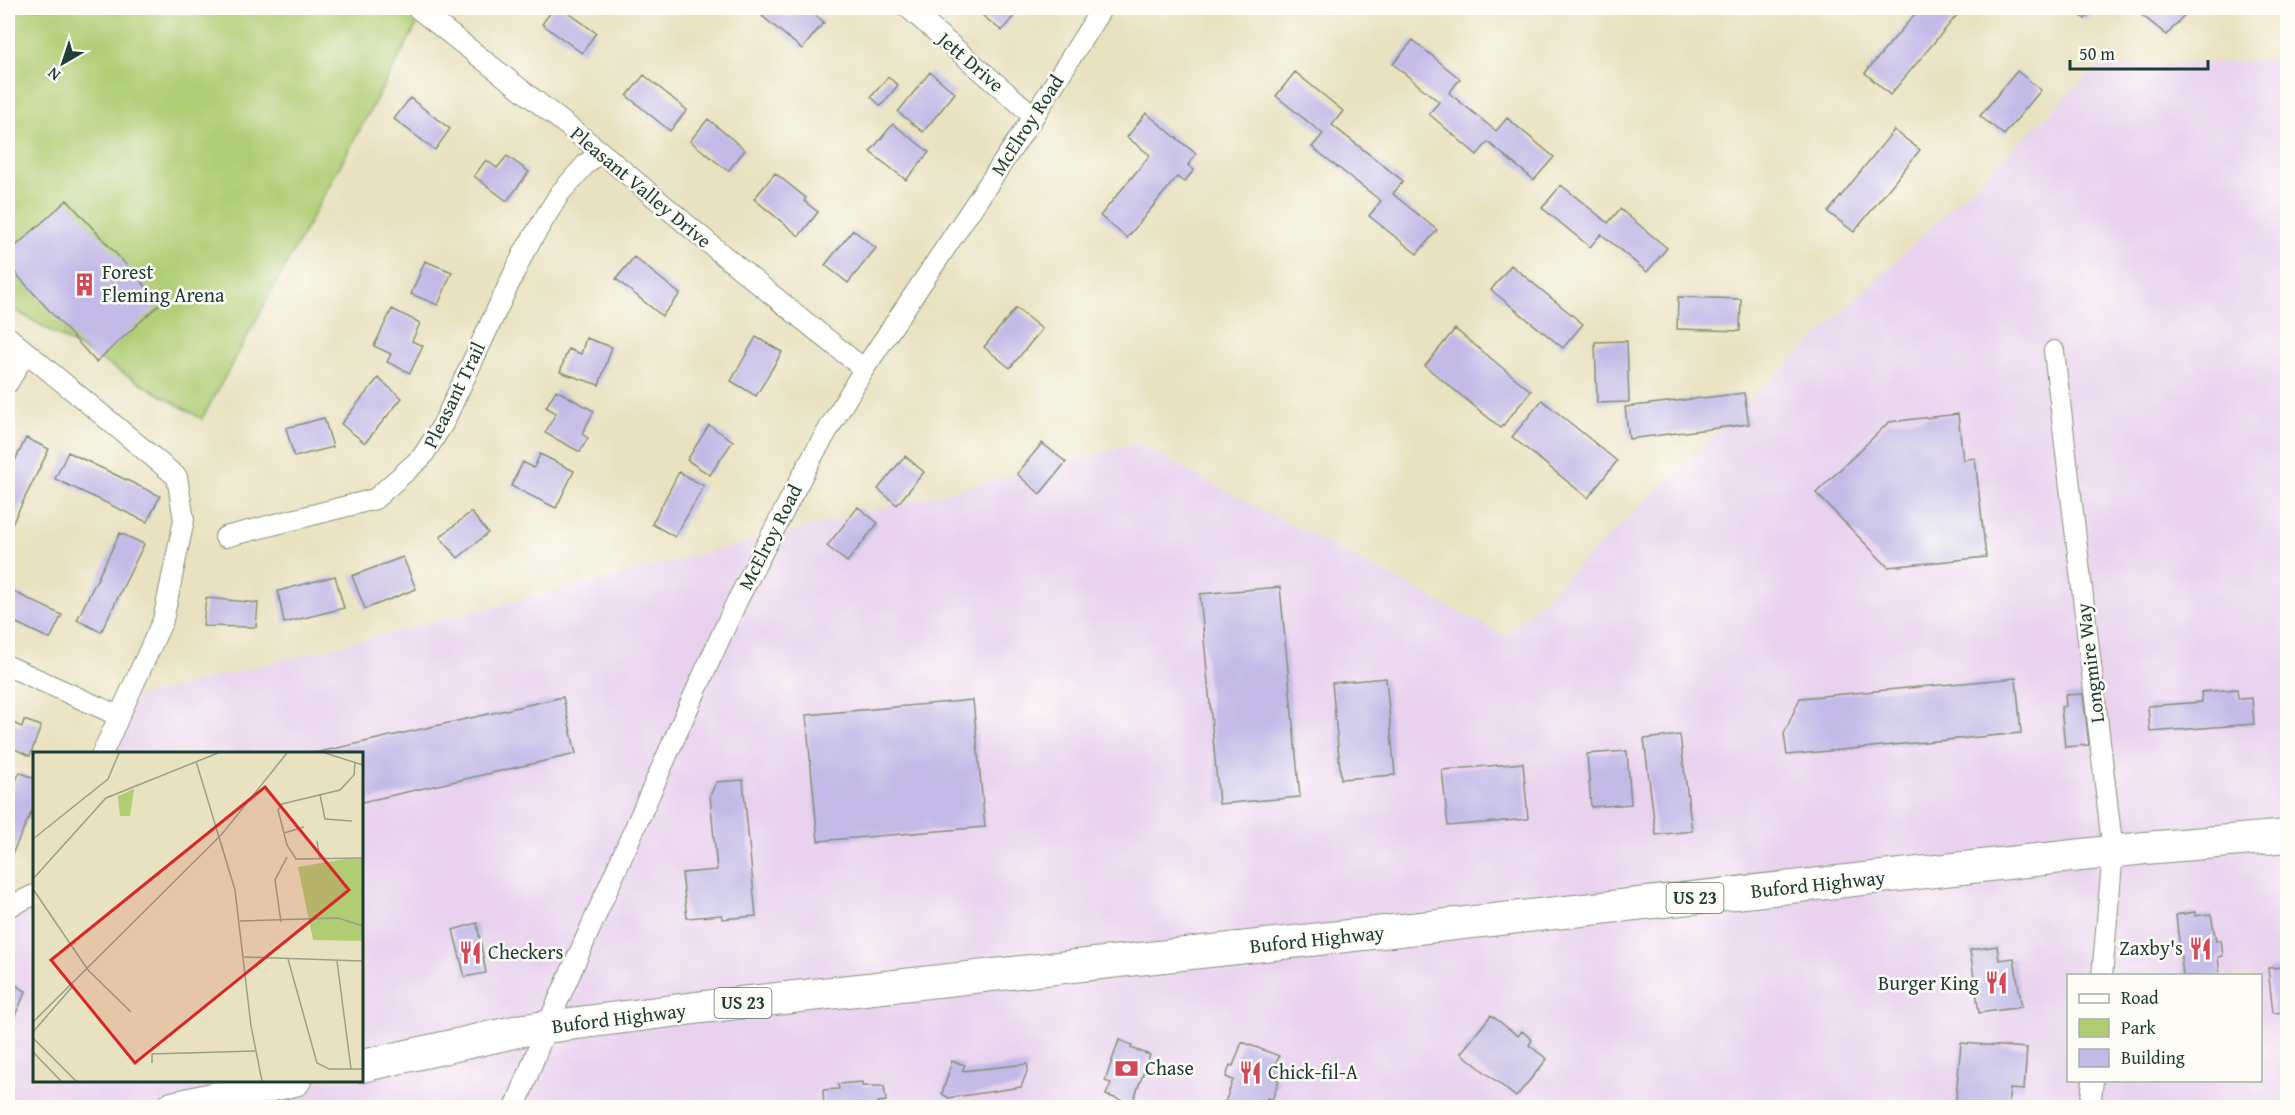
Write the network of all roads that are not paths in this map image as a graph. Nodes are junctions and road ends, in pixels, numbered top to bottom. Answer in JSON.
{"nodes":[{"id":1,"x":417,"y":8,"type":"edge"},
{"id":2,"x":908,"y":8,"type":"edge"},
{"id":3,"x":1102,"y":8,"type":"edge"},
{"id":4,"x":1034,"y":116,"type":"junction"},
{"id":5,"x":601,"y":152,"type":"junction"},
{"id":6,"x":8,"y":337,"type":"edge"},
{"id":7,"x":2054,"y":351,"type":"dead end"},
{"id":8,"x":26,"y":352,"type":"junction"},
{"id":9,"x":864,"y":369,"type":"junction"},
{"id":10,"x":8,"y":383,"type":"edge"},
{"id":11,"x":225,"y":537,"type":"dead end"},
{"id":12,"x":8,"y":666,"type":"edge"},
{"id":13,"x":119,"y":716,"type":"junction"},
{"id":14,"x":102,"y":752,"type":"edge"},
{"id":15,"x":2284,"y":834,"type":"edge"},
{"id":16,"x":2113,"y":852,"type":"junction"},
{"id":17,"x":33,"y":895,"type":"edge"},
{"id":18,"x":8,"y":907,"type":"edge"},
{"id":19,"x":2102,"y":974,"type":"edge"},
{"id":20,"x":546,"y":1028,"type":"junction"},
{"id":21,"x":363,"y":1066,"type":"edge"},
{"id":22,"x":286,"y":1082,"type":"edge"},
{"id":23,"x":2093,"y":1082,"type":"edge"},
{"id":24,"x":172,"y":1107,"type":"edge"},
{"id":25,"x":515,"y":1107,"type":"edge"},
{"id":26,"x":2090,"y":1107,"type":"edge"}],
"edges":[{"from":1,"to":5,"type":"street","name":"Pleasant Valley Drive"},
{"from":2,"to":4,"type":"street","name":"Jett Drive"},
{"from":3,"to":4,"type":"street","name":"McElroy Road"},
{"from":4,"to":9,"type":"street","name":"McElroy Road"},
{"from":5,"to":9,"type":"street","name":"Pleasant Valley Drive"},
{"from":5,"to":11,"type":"street","name":"Pleasant Trail"},
{"from":6,"to":8,"type":"street"},
{"from":7,"to":16,"type":"street","name":"Longmire Way"},
{"from":8,"to":10,"type":"street"},
{"from":8,"to":13,"type":"street"},
{"from":9,"to":20,"type":"street","name":"McElroy Road"},
{"from":12,"to":13,"type":"street"},
{"from":13,"to":14,"type":"street"},
{"from":15,"to":16,"type":"main road","name":"Buford Highway","number":"US 23"},
{"from":16,"to":19,"type":"street","name":"Longmire Way"},
{"from":16,"to":20,"type":"main road","name":"Buford Highway","number":"US 23"},
{"from":17,"to":18,"type":"street"},
{"from":20,"to":21,"type":"main road","name":"Buford Highway","number":"US 23"},
{"from":20,"to":25,"type":"street","name":"McElroy Road"},
{"from":22,"to":24,"type":"main road"},
{"from":23,"to":26,"type":"street"}]}
